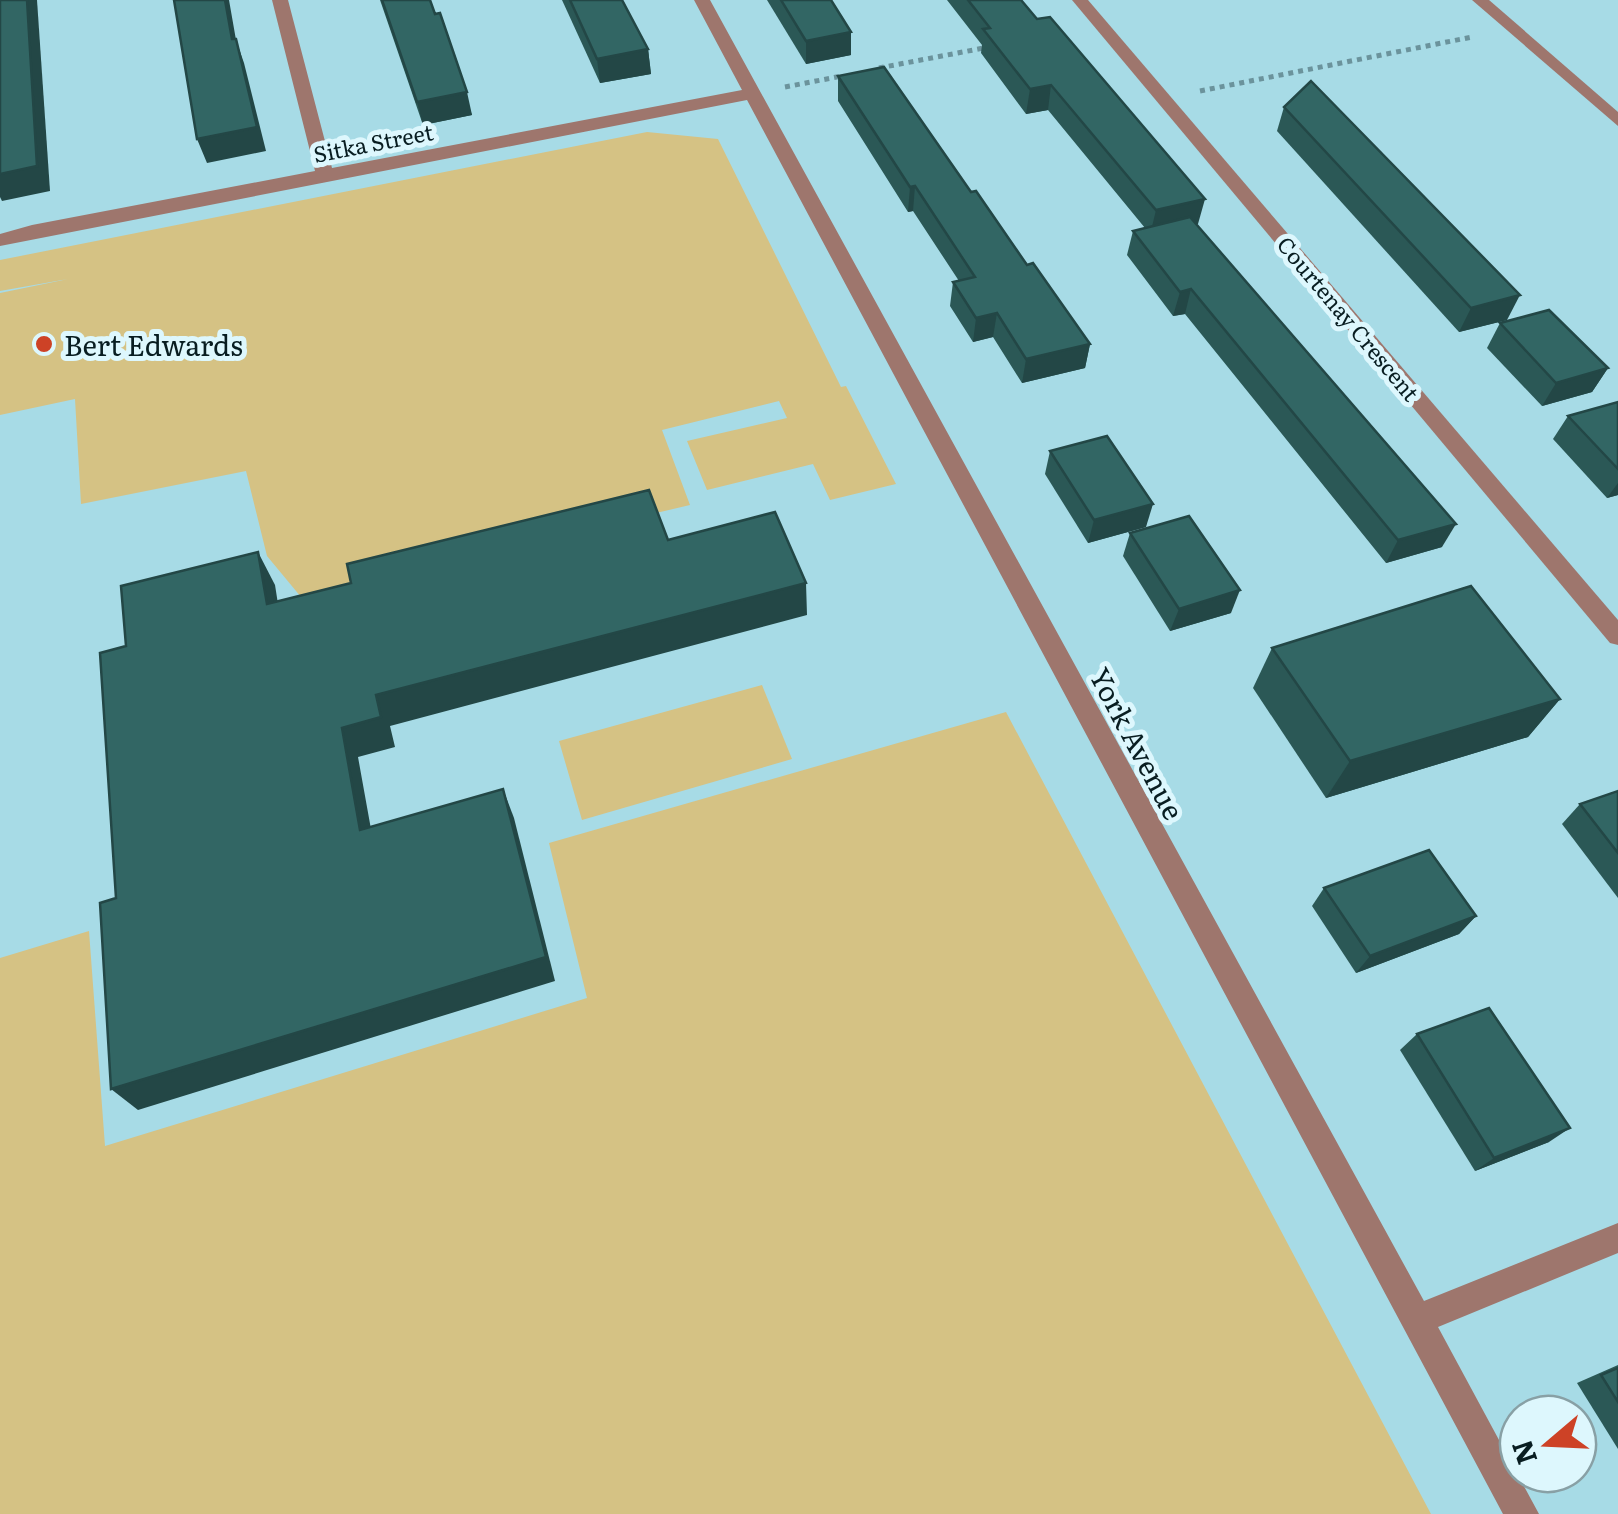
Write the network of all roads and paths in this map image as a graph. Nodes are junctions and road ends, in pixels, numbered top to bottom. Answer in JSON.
{"nodes":[{"id":1,"x":280,"y":0,"type":"edge"},
{"id":2,"x":702,"y":0,"type":"edge"},
{"id":3,"x":1080,"y":0,"type":"edge"},
{"id":4,"x":1480,"y":0,"type":"edge"},
{"id":5,"x":1513,"y":28,"type":"junction"},
{"id":6,"x":1005,"y":44,"type":"edge"},
{"id":7,"x":870,"y":70,"type":"edge"},
{"id":8,"x":851,"y":74,"type":"edge"},
{"id":9,"x":755,"y":93,"type":"junction"},
{"id":10,"x":1164,"y":98,"type":"junction"},
{"id":11,"x":1618,"y":121,"type":"edge"},
{"id":12,"x":325,"y":174,"type":"junction"},
{"id":13,"x":0,"y":240,"type":"edge"},
{"id":14,"x":1618,"y":636,"type":"edge"},
{"id":15,"x":1618,"y":1238,"type":"edge"},
{"id":16,"x":1415,"y":1321,"type":"junction"},
{"id":17,"x":1522,"y":1514,"type":"edge"}],
"edges":[{"from":1,"to":12,"type":"street"},
{"from":2,"to":9,"type":"street","name":"York Avenue"},
{"from":3,"to":10,"type":"street","name":"Courtenay Crescent"},
{"from":4,"to":5,"type":"street"},
{"from":5,"to":10,"type":"path"},
{"from":5,"to":11,"type":"street"},
{"from":6,"to":7,"type":"path"},
{"from":8,"to":9,"type":"path"},
{"from":9,"to":12,"type":"street","name":"Sitka Street"},
{"from":9,"to":16,"type":"street","name":"York Avenue"},
{"from":10,"to":14,"type":"street","name":"Courtenay Crescent"},
{"from":12,"to":13,"type":"street","name":"Sitka Street"},
{"from":15,"to":16,"type":"street"},
{"from":16,"to":17,"type":"street","name":"York Avenue"}]}
